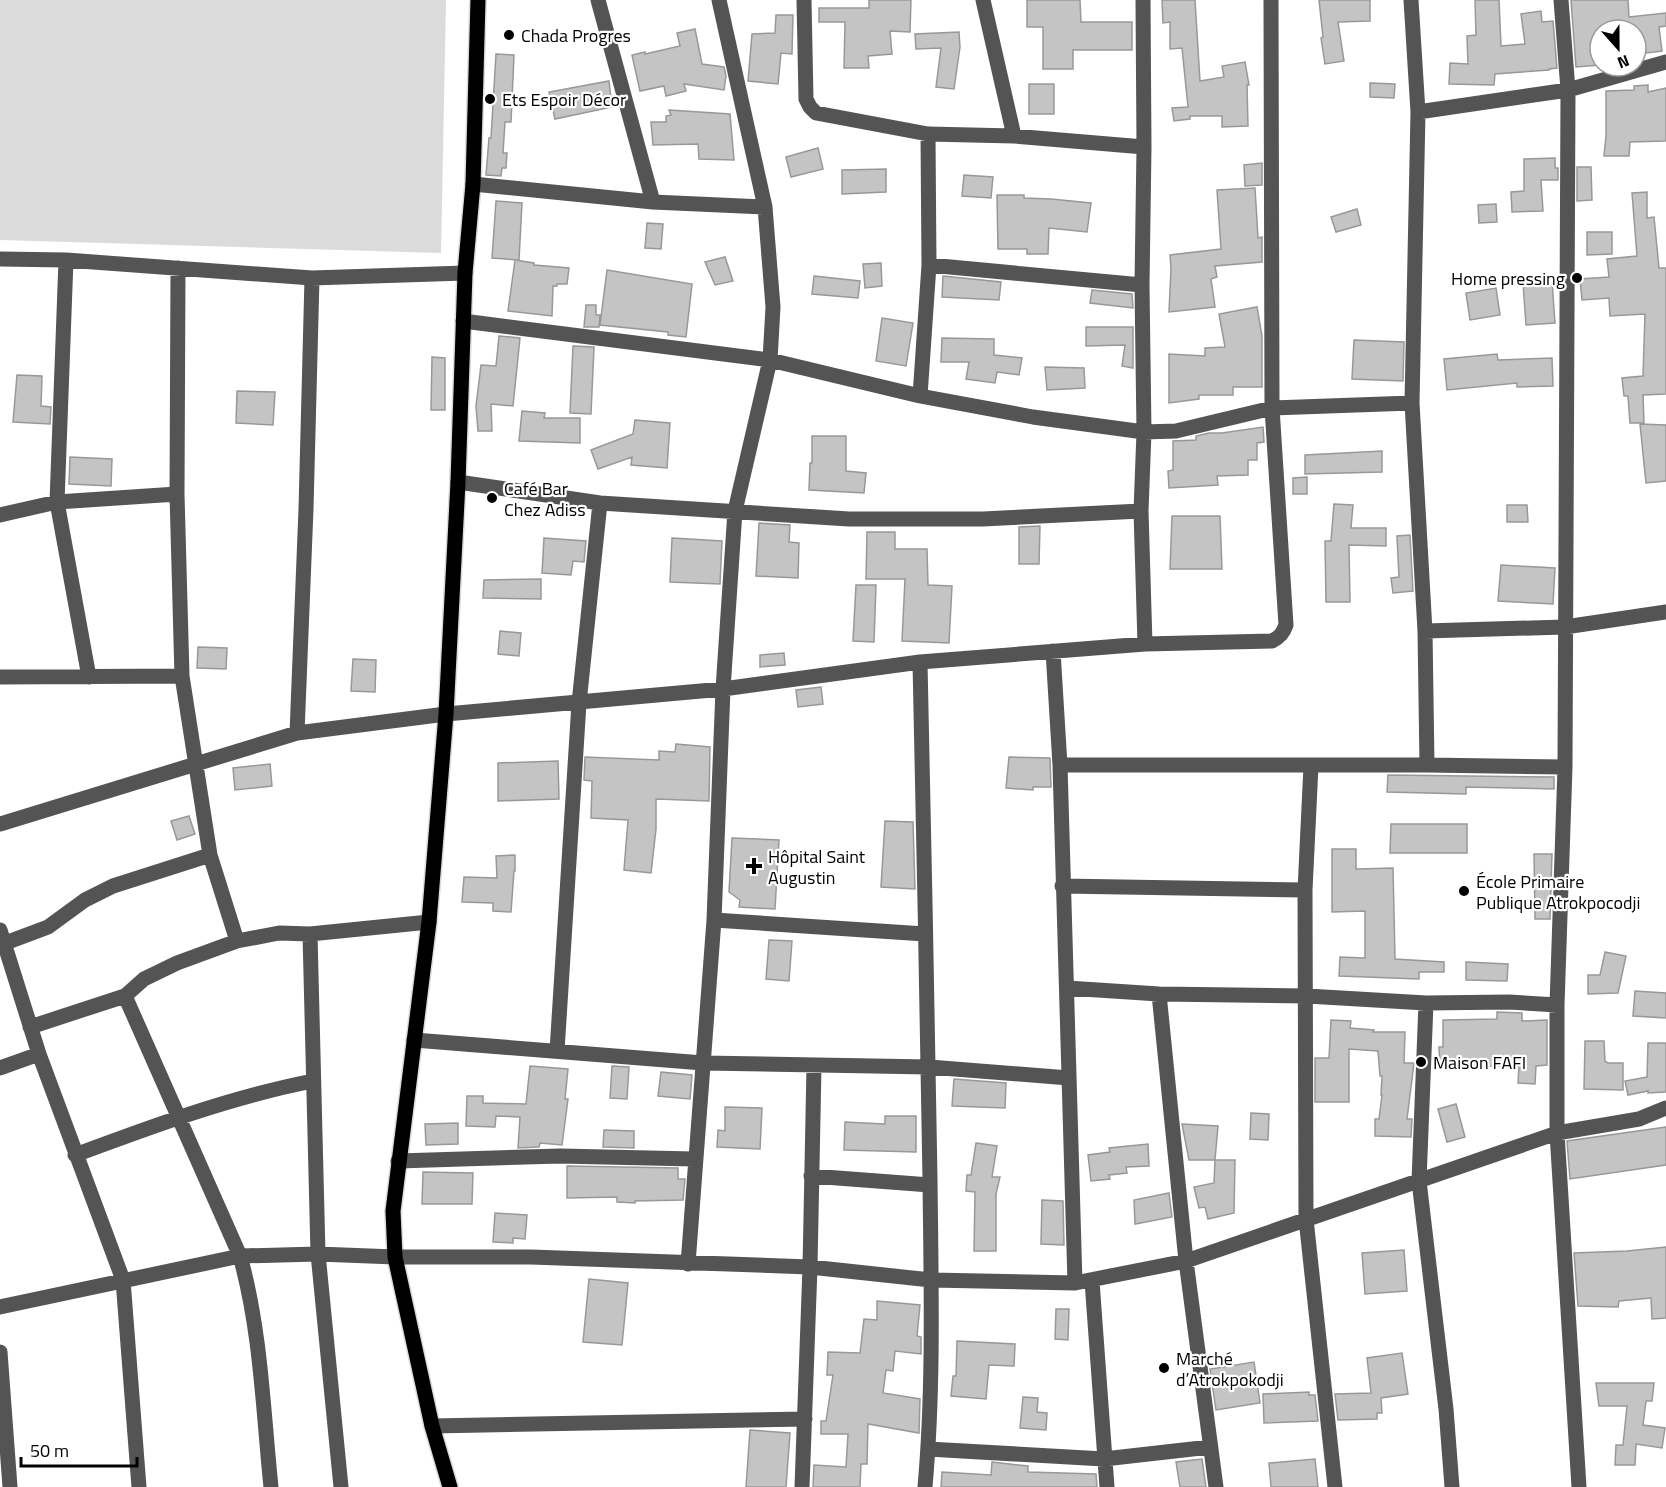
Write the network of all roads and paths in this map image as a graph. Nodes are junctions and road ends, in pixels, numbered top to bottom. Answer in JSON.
{"nodes":[{"id":1,"x":478,"y":0,"type":"edge"},
{"id":2,"x":598,"y":0,"type":"edge"},
{"id":3,"x":719,"y":0,"type":"edge"},
{"id":4,"x":804,"y":0,"type":"edge"},
{"id":5,"x":983,"y":0,"type":"edge"},
{"id":6,"x":1143,"y":0,"type":"edge"},
{"id":7,"x":1271,"y":0,"type":"edge"},
{"id":8,"x":1411,"y":0,"type":"edge"},
{"id":9,"x":1561,"y":0,"type":"edge"},
{"id":10,"x":1666,"y":62,"type":"edge"},
{"id":11,"x":1568,"y":90,"type":"junction"},
{"id":12,"x":1418,"y":112,"type":"junction"},
{"id":13,"x":928,"y":134,"type":"junction"},
{"id":14,"x":1014,"y":136,"type":"junction"},
{"id":15,"x":1144,"y":147,"type":"junction"},
{"id":16,"x":473,"y":184,"type":"junction"},
{"id":17,"x":653,"y":202,"type":"junction"},
{"id":18,"x":765,"y":207,"type":"junction"},
{"id":19,"x":0,"y":259,"type":"edge"},
{"id":20,"x":66,"y":260,"type":"junction"},
{"id":21,"x":929,"y":265,"type":"junction"},
{"id":22,"x":178,"y":268,"type":"junction"},
{"id":23,"x":465,"y":273,"type":"junction"},
{"id":24,"x":312,"y":278,"type":"junction"},
{"id":25,"x":1142,"y":285,"type":"junction"},
{"id":26,"x":463,"y":321,"type":"junction"},
{"id":27,"x":770,"y":360,"type":"junction"},
{"id":28,"x":920,"y":396,"type":"junction"},
{"id":29,"x":1412,"y":404,"type":"junction"},
{"id":30,"x":1272,"y":408,"type":"junction"},
{"id":31,"x":1144,"y":432,"type":"junction"},
{"id":32,"x":458,"y":482,"type":"junction"},
{"id":33,"x":177,"y":494,"type":"junction"},
{"id":34,"x":57,"y":502,"type":"junction"},
{"id":35,"x":600,"y":503,"type":"junction"},
{"id":36,"x":735,"y":511,"type":"junction"},
{"id":37,"x":1141,"y":511,"type":"junction"},
{"id":38,"x":0,"y":515,"type":"edge"},
{"id":39,"x":1666,"y":612,"type":"edge"},
{"id":40,"x":1565,"y":627,"type":"junction"},
{"id":41,"x":1425,"y":631,"type":"junction"},
{"id":42,"x":1145,"y":644,"type":"junction"},
{"id":43,"x":1053,"y":651,"type":"junction"},
{"id":44,"x":920,"y":662,"type":"junction"},
{"id":45,"x":182,"y":676,"type":"junction"},
{"id":46,"x":0,"y":677,"type":"edge"},
{"id":47,"x":89,"y":677,"type":"junction"},
{"id":48,"x":723,"y":689,"type":"junction"},
{"id":49,"x":579,"y":703,"type":"junction"},
{"id":50,"x":447,"y":714,"type":"junction"},
{"id":51,"x":297,"y":733,"type":"junction"},
{"id":52,"x":197,"y":764,"type":"junction"},
{"id":53,"x":1060,"y":765,"type":"junction"},
{"id":54,"x":1427,"y":765,"type":"junction"},
{"id":55,"x":1311,"y":766,"type":"junction"},
{"id":56,"x":1565,"y":767,"type":"junction"},
{"id":57,"x":0,"y":824,"type":"edge"},
{"id":58,"x":210,"y":855,"type":"junction"},
{"id":59,"x":1062,"y":886,"type":"junction"},
{"id":60,"x":1305,"y":890,"type":"junction"},
{"id":61,"x":714,"y":920,"type":"junction"},
{"id":62,"x":429,"y":922,"type":"junction"},
{"id":63,"x":310,"y":934,"type":"junction"},
{"id":64,"x":925,"y":934,"type":"junction"},
{"id":65,"x":2,"y":939,"type":"edge"},
{"id":66,"x":237,"y":941,"type":"junction"},
{"id":67,"x":1067,"y":988,"type":"junction"},
{"id":68,"x":1160,"y":994,"type":"junction"},
{"id":69,"x":125,"y":996,"type":"junction"},
{"id":70,"x":1307,"y":996,"type":"junction"},
{"id":71,"x":1426,"y":1003,"type":"junction"},
{"id":72,"x":1557,"y":1005,"type":"junction"},
{"id":73,"x":30,"y":1027,"type":"junction"},
{"id":74,"x":414,"y":1040,"type":"junction"},
{"id":75,"x":557,"y":1051,"type":"junction"},
{"id":76,"x":39,"y":1054,"type":"junction"},
{"id":77,"x":703,"y":1063,"type":"junction"},
{"id":78,"x":814,"y":1066,"type":"junction"},
{"id":79,"x":929,"y":1067,"type":"junction"},
{"id":80,"x":0,"y":1068,"type":"edge"},
{"id":81,"x":1069,"y":1078,"type":"junction"},
{"id":82,"x":313,"y":1082,"type":"junction"},
{"id":83,"x":1666,"y":1108,"type":"edge"},
{"id":84,"x":179,"y":1116,"type":"junction"},
{"id":85,"x":1557,"y":1133,"type":"junction"},
{"id":86,"x":75,"y":1155,"type":"junction"},
{"id":87,"x":694,"y":1159,"type":"junction"},
{"id":88,"x":398,"y":1161,"type":"junction"},
{"id":89,"x":811,"y":1176,"type":"junction"},
{"id":90,"x":1419,"y":1181,"type":"junction"},
{"id":91,"x":930,"y":1185,"type":"junction"},
{"id":92,"x":1306,"y":1219,"type":"junction"},
{"id":93,"x":318,"y":1254,"type":"junction"},
{"id":94,"x":240,"y":1256,"type":"junction"},
{"id":95,"x":395,"y":1257,"type":"junction"},
{"id":96,"x":1186,"y":1261,"type":"junction"},
{"id":97,"x":688,"y":1264,"type":"junction"},
{"id":98,"x":810,"y":1267,"type":"junction"},
{"id":99,"x":123,"y":1280,"type":"junction"},
{"id":100,"x":931,"y":1280,"type":"junction"},
{"id":101,"x":1092,"y":1281,"type":"junction"},
{"id":102,"x":1075,"y":1283,"type":"junction"},
{"id":103,"x":0,"y":1307,"type":"edge"},
{"id":104,"x":0,"y":1352,"type":"edge"},
{"id":105,"x":805,"y":1419,"type":"junction"},
{"id":106,"x":432,"y":1426,"type":"junction"},
{"id":107,"x":1210,"y":1447,"type":"junction"},
{"id":108,"x":928,"y":1449,"type":"junction"},
{"id":109,"x":1104,"y":1459,"type":"junction"},
{"id":110,"x":10,"y":1487,"type":"edge"},
{"id":111,"x":139,"y":1487,"type":"edge"},
{"id":112,"x":271,"y":1487,"type":"edge"},
{"id":113,"x":341,"y":1487,"type":"edge"},
{"id":114,"x":450,"y":1487,"type":"edge"},
{"id":115,"x":802,"y":1487,"type":"edge"},
{"id":116,"x":925,"y":1487,"type":"edge"},
{"id":117,"x":1107,"y":1487,"type":"edge"},
{"id":118,"x":1216,"y":1487,"type":"edge"},
{"id":119,"x":1335,"y":1487,"type":"edge"},
{"id":120,"x":1452,"y":1487,"type":"edge"},
{"id":121,"x":1579,"y":1487,"type":"edge"}],
"edges":[{"from":1,"to":16,"type":"main road"},
{"from":2,"to":17,"type":"street"},
{"from":3,"to":18,"type":"street"},
{"from":4,"to":13,"type":"street"},
{"from":5,"to":14,"type":"street"},
{"from":6,"to":15,"type":"street"},
{"from":7,"to":30,"type":"street"},
{"from":8,"to":12,"type":"street"},
{"from":9,"to":11,"type":"street"},
{"from":10,"to":11,"type":"street"},
{"from":11,"to":12,"type":"street"},
{"from":11,"to":40,"type":"street"},
{"from":12,"to":29,"type":"street"},
{"from":13,"to":14,"type":"street"},
{"from":13,"to":21,"type":"street"},
{"from":14,"to":15,"type":"street"},
{"from":15,"to":25,"type":"street"},
{"from":16,"to":17,"type":"street"},
{"from":16,"to":23,"type":"main road"},
{"from":17,"to":18,"type":"street"},
{"from":18,"to":27,"type":"street"},
{"from":19,"to":20,"type":"street"},
{"from":20,"to":22,"type":"street"},
{"from":20,"to":34,"type":"street"},
{"from":21,"to":25,"type":"street"},
{"from":21,"to":28,"type":"street"},
{"from":22,"to":24,"type":"street"},
{"from":22,"to":33,"type":"street"},
{"from":23,"to":24,"type":"street"},
{"from":23,"to":26,"type":"main road"},
{"from":24,"to":51,"type":"street"},
{"from":25,"to":31,"type":"street"},
{"from":26,"to":27,"type":"street"},
{"from":26,"to":32,"type":"main road"},
{"from":27,"to":28,"type":"street"},
{"from":27,"to":36,"type":"street"},
{"from":28,"to":31,"type":"street"},
{"from":29,"to":30,"type":"street"},
{"from":29,"to":41,"type":"street"},
{"from":30,"to":31,"type":"street"},
{"from":30,"to":42,"type":"street"},
{"from":31,"to":37,"type":"street"},
{"from":32,"to":35,"type":"street"},
{"from":32,"to":50,"type":"main road"},
{"from":33,"to":34,"type":"street"},
{"from":33,"to":45,"type":"street"},
{"from":34,"to":38,"type":"street"},
{"from":34,"to":47,"type":"street"},
{"from":35,"to":36,"type":"street"},
{"from":35,"to":49,"type":"street"},
{"from":36,"to":37,"type":"street"},
{"from":36,"to":48,"type":"street"},
{"from":37,"to":42,"type":"street"},
{"from":39,"to":40,"type":"street"},
{"from":40,"to":41,"type":"street"},
{"from":40,"to":56,"type":"street"},
{"from":41,"to":54,"type":"street"},
{"from":42,"to":43,"type":"street"},
{"from":43,"to":44,"type":"street"},
{"from":43,"to":53,"type":"street"},
{"from":44,"to":48,"type":"street"},
{"from":44,"to":64,"type":"street"},
{"from":45,"to":47,"type":"street"},
{"from":45,"to":52,"type":"street"},
{"from":46,"to":47,"type":"street"},
{"from":48,"to":49,"type":"street"},
{"from":48,"to":61,"type":"street"},
{"from":49,"to":50,"type":"street"},
{"from":49,"to":75,"type":"street"},
{"from":50,"to":51,"type":"street"},
{"from":50,"to":62,"type":"main road"},
{"from":51,"to":52,"type":"street"},
{"from":52,"to":57,"type":"street"},
{"from":52,"to":58,"type":"street"},
{"from":53,"to":55,"type":"street"},
{"from":53,"to":59,"type":"street"},
{"from":54,"to":55,"type":"street"},
{"from":54,"to":56,"type":"street"},
{"from":55,"to":60,"type":"street"},
{"from":56,"to":72,"type":"street"},
{"from":58,"to":65,"type":"street"},
{"from":58,"to":66,"type":"street"},
{"from":59,"to":60,"type":"street"},
{"from":59,"to":67,"type":"street"},
{"from":60,"to":70,"type":"street"},
{"from":61,"to":64,"type":"street"},
{"from":61,"to":77,"type":"street"},
{"from":62,"to":63,"type":"street"},
{"from":62,"to":74,"type":"main road"},
{"from":63,"to":66,"type":"street"},
{"from":63,"to":82,"type":"street"},
{"from":64,"to":79,"type":"street"},
{"from":65,"to":73,"type":"street"},
{"from":66,"to":69,"type":"street"},
{"from":67,"to":68,"type":"street"},
{"from":67,"to":81,"type":"street"},
{"from":68,"to":70,"type":"street"},
{"from":68,"to":96,"type":"street"},
{"from":69,"to":73,"type":"street"},
{"from":69,"to":84,"type":"street"},
{"from":70,"to":71,"type":"street"},
{"from":70,"to":92,"type":"street"},
{"from":71,"to":72,"type":"street"},
{"from":71,"to":90,"type":"street"},
{"from":72,"to":85,"type":"street"},
{"from":73,"to":76,"type":"street"},
{"from":74,"to":75,"type":"street"},
{"from":74,"to":88,"type":"main road"},
{"from":75,"to":77,"type":"street"},
{"from":76,"to":80,"type":"street"},
{"from":76,"to":86,"type":"street"},
{"from":77,"to":78,"type":"street"},
{"from":77,"to":87,"type":"street"},
{"from":78,"to":79,"type":"street"},
{"from":78,"to":89,"type":"street"},
{"from":79,"to":81,"type":"street"},
{"from":79,"to":91,"type":"street"},
{"from":81,"to":102,"type":"street"},
{"from":82,"to":84,"type":"street"},
{"from":82,"to":93,"type":"street"},
{"from":83,"to":85,"type":"street"},
{"from":84,"to":86,"type":"street"},
{"from":84,"to":94,"type":"street"},
{"from":85,"to":90,"type":"street"},
{"from":85,"to":121,"type":"street"},
{"from":86,"to":99,"type":"street"},
{"from":87,"to":88,"type":"street"},
{"from":87,"to":97,"type":"street"},
{"from":88,"to":95,"type":"main road"},
{"from":89,"to":91,"type":"street"},
{"from":89,"to":98,"type":"street"},
{"from":90,"to":92,"type":"street"},
{"from":90,"to":120,"type":"street"},
{"from":91,"to":100,"type":"street"},
{"from":92,"to":96,"type":"street"},
{"from":92,"to":119,"type":"street"},
{"from":93,"to":94,"type":"street"},
{"from":93,"to":95,"type":"street"},
{"from":93,"to":113,"type":"street"},
{"from":94,"to":99,"type":"street"},
{"from":94,"to":112,"type":"street"},
{"from":95,"to":97,"type":"street"},
{"from":95,"to":106,"type":"main road"},
{"from":96,"to":101,"type":"street"},
{"from":96,"to":107,"type":"street"},
{"from":97,"to":98,"type":"street"},
{"from":98,"to":100,"type":"street"},
{"from":98,"to":105,"type":"street"},
{"from":99,"to":103,"type":"street"},
{"from":99,"to":111,"type":"street"},
{"from":100,"to":102,"type":"street"},
{"from":100,"to":108,"type":"street"},
{"from":101,"to":102,"type":"street"},
{"from":101,"to":109,"type":"street"},
{"from":104,"to":110,"type":"street"},
{"from":105,"to":106,"type":"street"},
{"from":105,"to":115,"type":"street"},
{"from":106,"to":114,"type":"main road"},
{"from":107,"to":109,"type":"street"},
{"from":107,"to":118,"type":"street"},
{"from":108,"to":109,"type":"street"},
{"from":108,"to":116,"type":"street"},
{"from":109,"to":117,"type":"street"}]}
